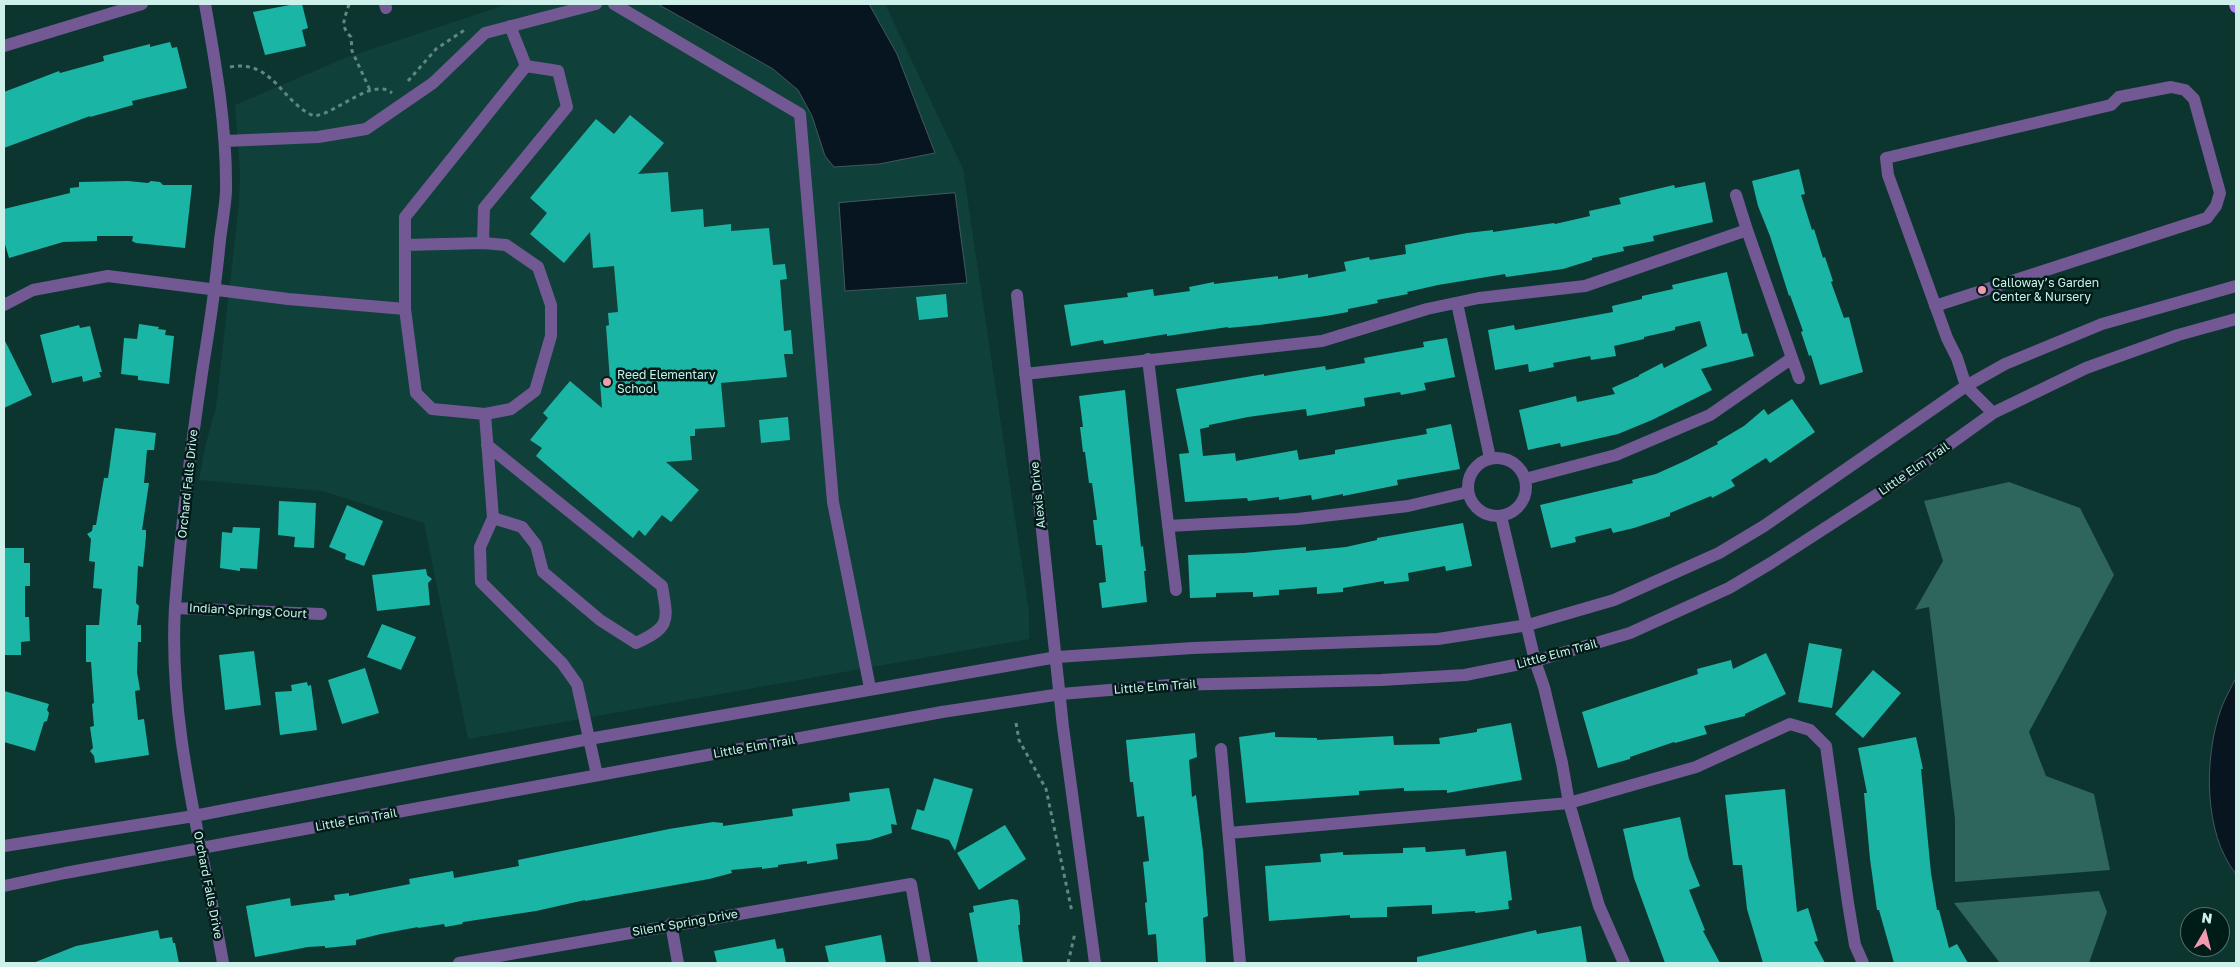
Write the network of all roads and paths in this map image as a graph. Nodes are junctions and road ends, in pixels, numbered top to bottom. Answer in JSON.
{"nodes":[{"id":1,"x":142,"y":4,"type":"edge"},
{"id":2,"x":205,"y":4,"type":"edge"},
{"id":3,"x":349,"y":4,"type":"edge"},
{"id":4,"x":596,"y":4,"type":"edge"},
{"id":5,"x":614,"y":4,"type":"edge"},
{"id":6,"x":510,"y":26,"type":"junction"},
{"id":7,"x":469,"y":28,"type":"dead end"},
{"id":8,"x":4,"y":46,"type":"edge"},
{"id":9,"x":526,"y":66,"type":"junction"},
{"id":10,"x":229,"y":67,"type":"dead end"},
{"id":11,"x":408,"y":82,"type":"dead end"},
{"id":12,"x":370,"y":90,"type":"junction"},
{"id":13,"x":393,"y":94,"type":"dead end"},
{"id":14,"x":225,"y":141,"type":"junction"},
{"id":15,"x":1736,"y":195,"type":"dead end"},
{"id":16,"x":1747,"y":230,"type":"junction"},
{"id":17,"x":483,"y":243,"type":"junction"},
{"id":18,"x":405,"y":245,"type":"junction"},
{"id":19,"x":2236,"y":286,"type":"edge"},
{"id":20,"x":215,"y":290,"type":"junction"},
{"id":21,"x":1017,"y":295,"type":"dead end"},
{"id":22,"x":1457,"y":303,"type":"junction"},
{"id":23,"x":4,"y":305,"type":"edge"},
{"id":24,"x":1935,"y":306,"type":"junction"},
{"id":25,"x":405,"y":309,"type":"junction"},
{"id":26,"x":2236,"y":318,"type":"edge"},
{"id":27,"x":1792,"y":358,"type":"junction"},
{"id":28,"x":1148,"y":359,"type":"junction"},
{"id":29,"x":1025,"y":374,"type":"junction"},
{"id":30,"x":1799,"y":378,"type":"dead end"},
{"id":31,"x":1966,"y":386,"type":"junction"},
{"id":32,"x":1993,"y":412,"type":"junction"},
{"id":33,"x":485,"y":414,"type":"junction"},
{"id":34,"x":488,"y":445,"type":"junction"},
{"id":35,"x":1490,"y":458,"type":"junction"},
{"id":36,"x":1525,"y":479,"type":"junction"},
{"id":37,"x":1468,"y":492,"type":"junction"},
{"id":38,"x":1501,"y":516,"type":"junction"},
{"id":39,"x":494,"y":518,"type":"junction"},
{"id":40,"x":1168,"y":526,"type":"junction"},
{"id":41,"x":1176,"y":590,"type":"dead end"},
{"id":42,"x":175,"y":608,"type":"junction"},
{"id":43,"x":321,"y":614,"type":"dead end"},
{"id":44,"x":1528,"y":624,"type":"junction"},
{"id":45,"x":1057,"y":657,"type":"junction"},
{"id":46,"x":1535,"y":661,"type":"junction"},
{"id":47,"x":870,"y":688,"type":"junction"},
{"id":48,"x":1061,"y":694,"type":"junction"},
{"id":49,"x":1016,"y":722,"type":"dead end"},
{"id":50,"x":589,"y":739,"type":"junction"},
{"id":51,"x":1221,"y":749,"type":"dead end"},
{"id":52,"x":597,"y":776,"type":"junction"},
{"id":53,"x":1569,"y":803,"type":"junction"},
{"id":54,"x":194,"y":816,"type":"junction"},
{"id":55,"x":1228,"y":833,"type":"junction"},
{"id":56,"x":4,"y":846,"type":"edge"},
{"id":57,"x":201,"y":848,"type":"junction"},
{"id":58,"x":4,"y":886,"type":"edge"},
{"id":59,"x":1073,"y":919,"type":"dead end"},
{"id":60,"x":671,"y":924,"type":"junction"},
{"id":61,"x":1075,"y":928,"type":"dead end"},
{"id":62,"x":223,"y":963,"type":"edge"},
{"id":63,"x":459,"y":963,"type":"edge"},
{"id":64,"x":678,"y":963,"type":"edge"},
{"id":65,"x":925,"y":963,"type":"edge"},
{"id":66,"x":1068,"y":963,"type":"edge"},
{"id":67,"x":1094,"y":963,"type":"edge"},
{"id":68,"x":1240,"y":963,"type":"edge"},
{"id":69,"x":1624,"y":963,"type":"edge"},
{"id":70,"x":1863,"y":963,"type":"edge"}],
"edges":[{"from":1,"to":8,"type":"street"},
{"from":2,"to":14,"type":"street","name":"Orchard Falls Drive"},
{"from":3,"to":12,"type":"path"},
{"from":4,"to":6,"type":"street"},
{"from":5,"to":47,"type":"street"},
{"from":6,"to":9,"type":"street"},
{"from":6,"to":14,"type":"street"},
{"from":7,"to":11,"type":"path"},
{"from":9,"to":17,"type":"street"},
{"from":9,"to":18,"type":"street"},
{"from":10,"to":12,"type":"path"},
{"from":12,"to":13,"type":"path"},
{"from":14,"to":20,"type":"street","name":"Orchard Falls Drive"},
{"from":15,"to":16,"type":"street"},
{"from":16,"to":22,"type":"street"},
{"from":16,"to":27,"type":"street"},
{"from":17,"to":18,"type":"street"},
{"from":17,"to":33,"type":"street"},
{"from":18,"to":25,"type":"street"},
{"from":19,"to":31,"type":"street"},
{"from":20,"to":23,"type":"street"},
{"from":20,"to":25,"type":"street"},
{"from":20,"to":42,"type":"street","name":"Orchard Falls Drive"},
{"from":21,"to":29,"type":"street","name":"Alexis Drive"},
{"from":22,"to":28,"type":"street"},
{"from":22,"to":35,"type":"street"},
{"from":24,"to":24,"type":"street"},
{"from":24,"to":31,"type":"street"},
{"from":25,"to":33,"type":"street"},
{"from":26,"to":32,"type":"street","name":"Little Elm Trail"},
{"from":27,"to":30,"type":"street"},
{"from":27,"to":36,"type":"street"},
{"from":28,"to":29,"type":"street"},
{"from":28,"to":40,"type":"street"},
{"from":29,"to":45,"type":"street","name":"Alexis Drive"},
{"from":31,"to":32,"type":"street"},
{"from":31,"to":44,"type":"street"},
{"from":32,"to":46,"type":"street","name":"Little Elm Trail"},
{"from":33,"to":34,"type":"street"},
{"from":34,"to":39,"type":"street"},
{"from":34,"to":39,"type":"street"},
{"from":35,"to":36,"type":"street"},
{"from":35,"to":37,"type":"street"},
{"from":36,"to":38,"type":"street"},
{"from":37,"to":38,"type":"street"},
{"from":37,"to":40,"type":"street"},
{"from":38,"to":44,"type":"street"},
{"from":39,"to":50,"type":"street"},
{"from":40,"to":41,"type":"street"},
{"from":42,"to":43,"type":"street","name":"Indian Springs Court"},
{"from":42,"to":54,"type":"street","name":"Orchard Falls Drive"},
{"from":44,"to":45,"type":"street"},
{"from":44,"to":46,"type":"street"},
{"from":45,"to":47,"type":"street"},
{"from":45,"to":48,"type":"street","name":"Alexis Drive"},
{"from":46,"to":48,"type":"street","name":"Little Elm Trail"},
{"from":46,"to":53,"type":"street"},
{"from":47,"to":50,"type":"street"},
{"from":48,"to":52,"type":"street","name":"Little Elm Trail"},
{"from":48,"to":67,"type":"street","name":"Alexis Drive"},
{"from":49,"to":59,"type":"path"},
{"from":50,"to":52,"type":"street"},
{"from":50,"to":54,"type":"street"},
{"from":51,"to":55,"type":"street"},
{"from":52,"to":57,"type":"street","name":"Little Elm Trail"},
{"from":53,"to":55,"type":"street"},
{"from":53,"to":69,"type":"street"},
{"from":53,"to":70,"type":"street"},
{"from":54,"to":56,"type":"street"},
{"from":54,"to":57,"type":"street","name":"Orchard Falls Drive"},
{"from":55,"to":68,"type":"street"},
{"from":57,"to":58,"type":"street","name":"Little Elm Trail"},
{"from":57,"to":62,"type":"street","name":"Orchard Falls Drive"},
{"from":60,"to":63,"type":"street","name":"Silent Spring Drive"},
{"from":60,"to":64,"type":"street"},
{"from":60,"to":65,"type":"street","name":"Silent Spring Drive"},
{"from":61,"to":66,"type":"path"}]}
